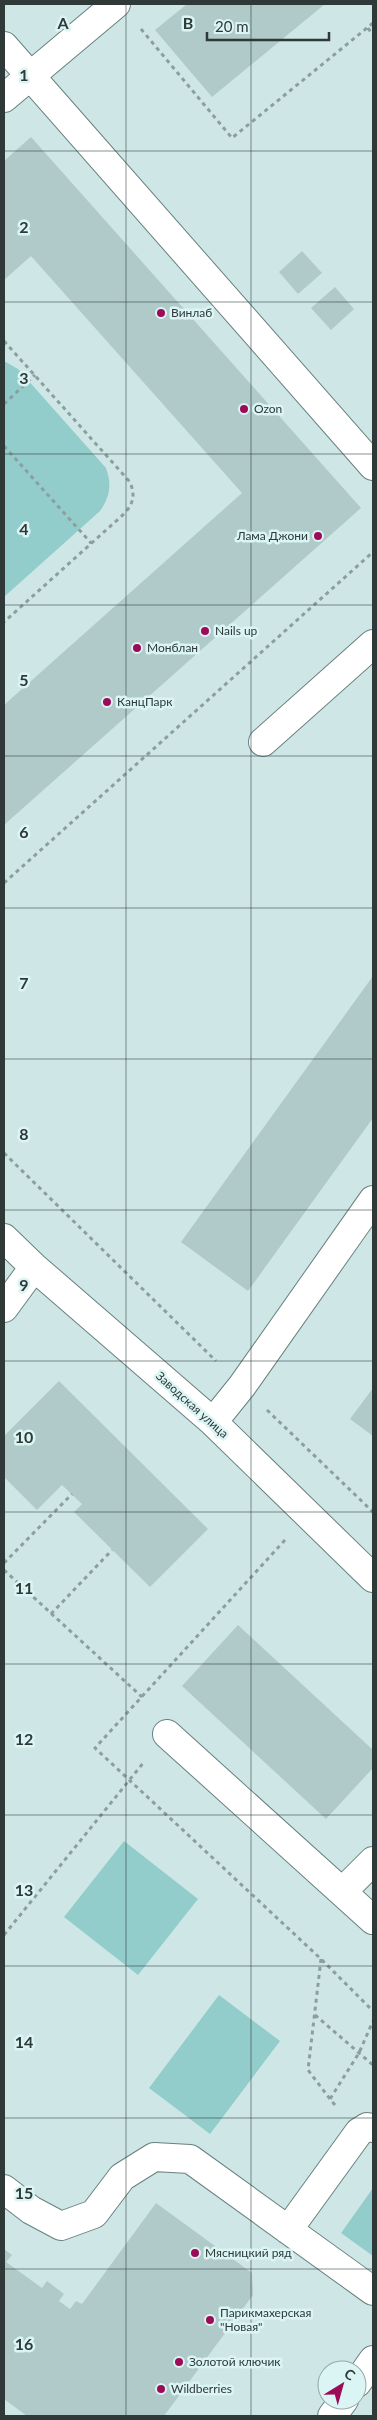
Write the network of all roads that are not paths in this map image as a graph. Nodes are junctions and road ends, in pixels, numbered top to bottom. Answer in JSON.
{"nodes":[{"id":1,"x":116,"y":4,"type":"edge"},
{"id":2,"x":4,"y":46,"type":"edge"},
{"id":3,"x":31,"y":76,"type":"junction"},
{"id":4,"x":4,"y":98,"type":"edge"},
{"id":5,"x":373,"y":466,"type":"edge"},
{"id":6,"x":373,"y":644,"type":"edge"},
{"id":7,"x":263,"y":742,"type":"dead end"},
{"id":8,"x":373,"y":1200,"type":"edge"},
{"id":9,"x":4,"y":1238,"type":"edge"},
{"id":10,"x":34,"y":1267,"type":"junction"},
{"id":11,"x":4,"y":1308,"type":"edge"},
{"id":12,"x":213,"y":1422,"type":"junction"},
{"id":13,"x":373,"y":1578,"type":"edge"},
{"id":14,"x":167,"y":1734,"type":"road end"},
{"id":15,"x":373,"y":1861,"type":"edge"},
{"id":16,"x":342,"y":1892,"type":"junction"},
{"id":17,"x":373,"y":1920,"type":"edge"},
{"id":18,"x":366,"y":2130,"type":"edge"},
{"id":19,"x":4,"y":2189,"type":"edge"},
{"id":20,"x":288,"y":2230,"type":"junction"},
{"id":21,"x":373,"y":2291,"type":"edge"}],
"edges":[{"from":1,"to":3,"type":"street"},
{"from":2,"to":3,"type":"street"},
{"from":3,"to":4,"type":"street"},
{"from":3,"to":5,"type":"street"},
{"from":6,"to":7,"type":"street"},
{"from":8,"to":12,"type":"street"},
{"from":9,"to":10,"type":"street","name":"Заводская улица"},
{"from":10,"to":11,"type":"street"},
{"from":10,"to":12,"type":"street","name":"Заводская улица"},
{"from":12,"to":13,"type":"street","name":"Заводская улица"},
{"from":14,"to":16,"type":"street"},
{"from":15,"to":16,"type":"street"},
{"from":16,"to":17,"type":"street"},
{"from":18,"to":20,"type":"street"},
{"from":19,"to":20,"type":"street"},
{"from":20,"to":21,"type":"street"}]}
